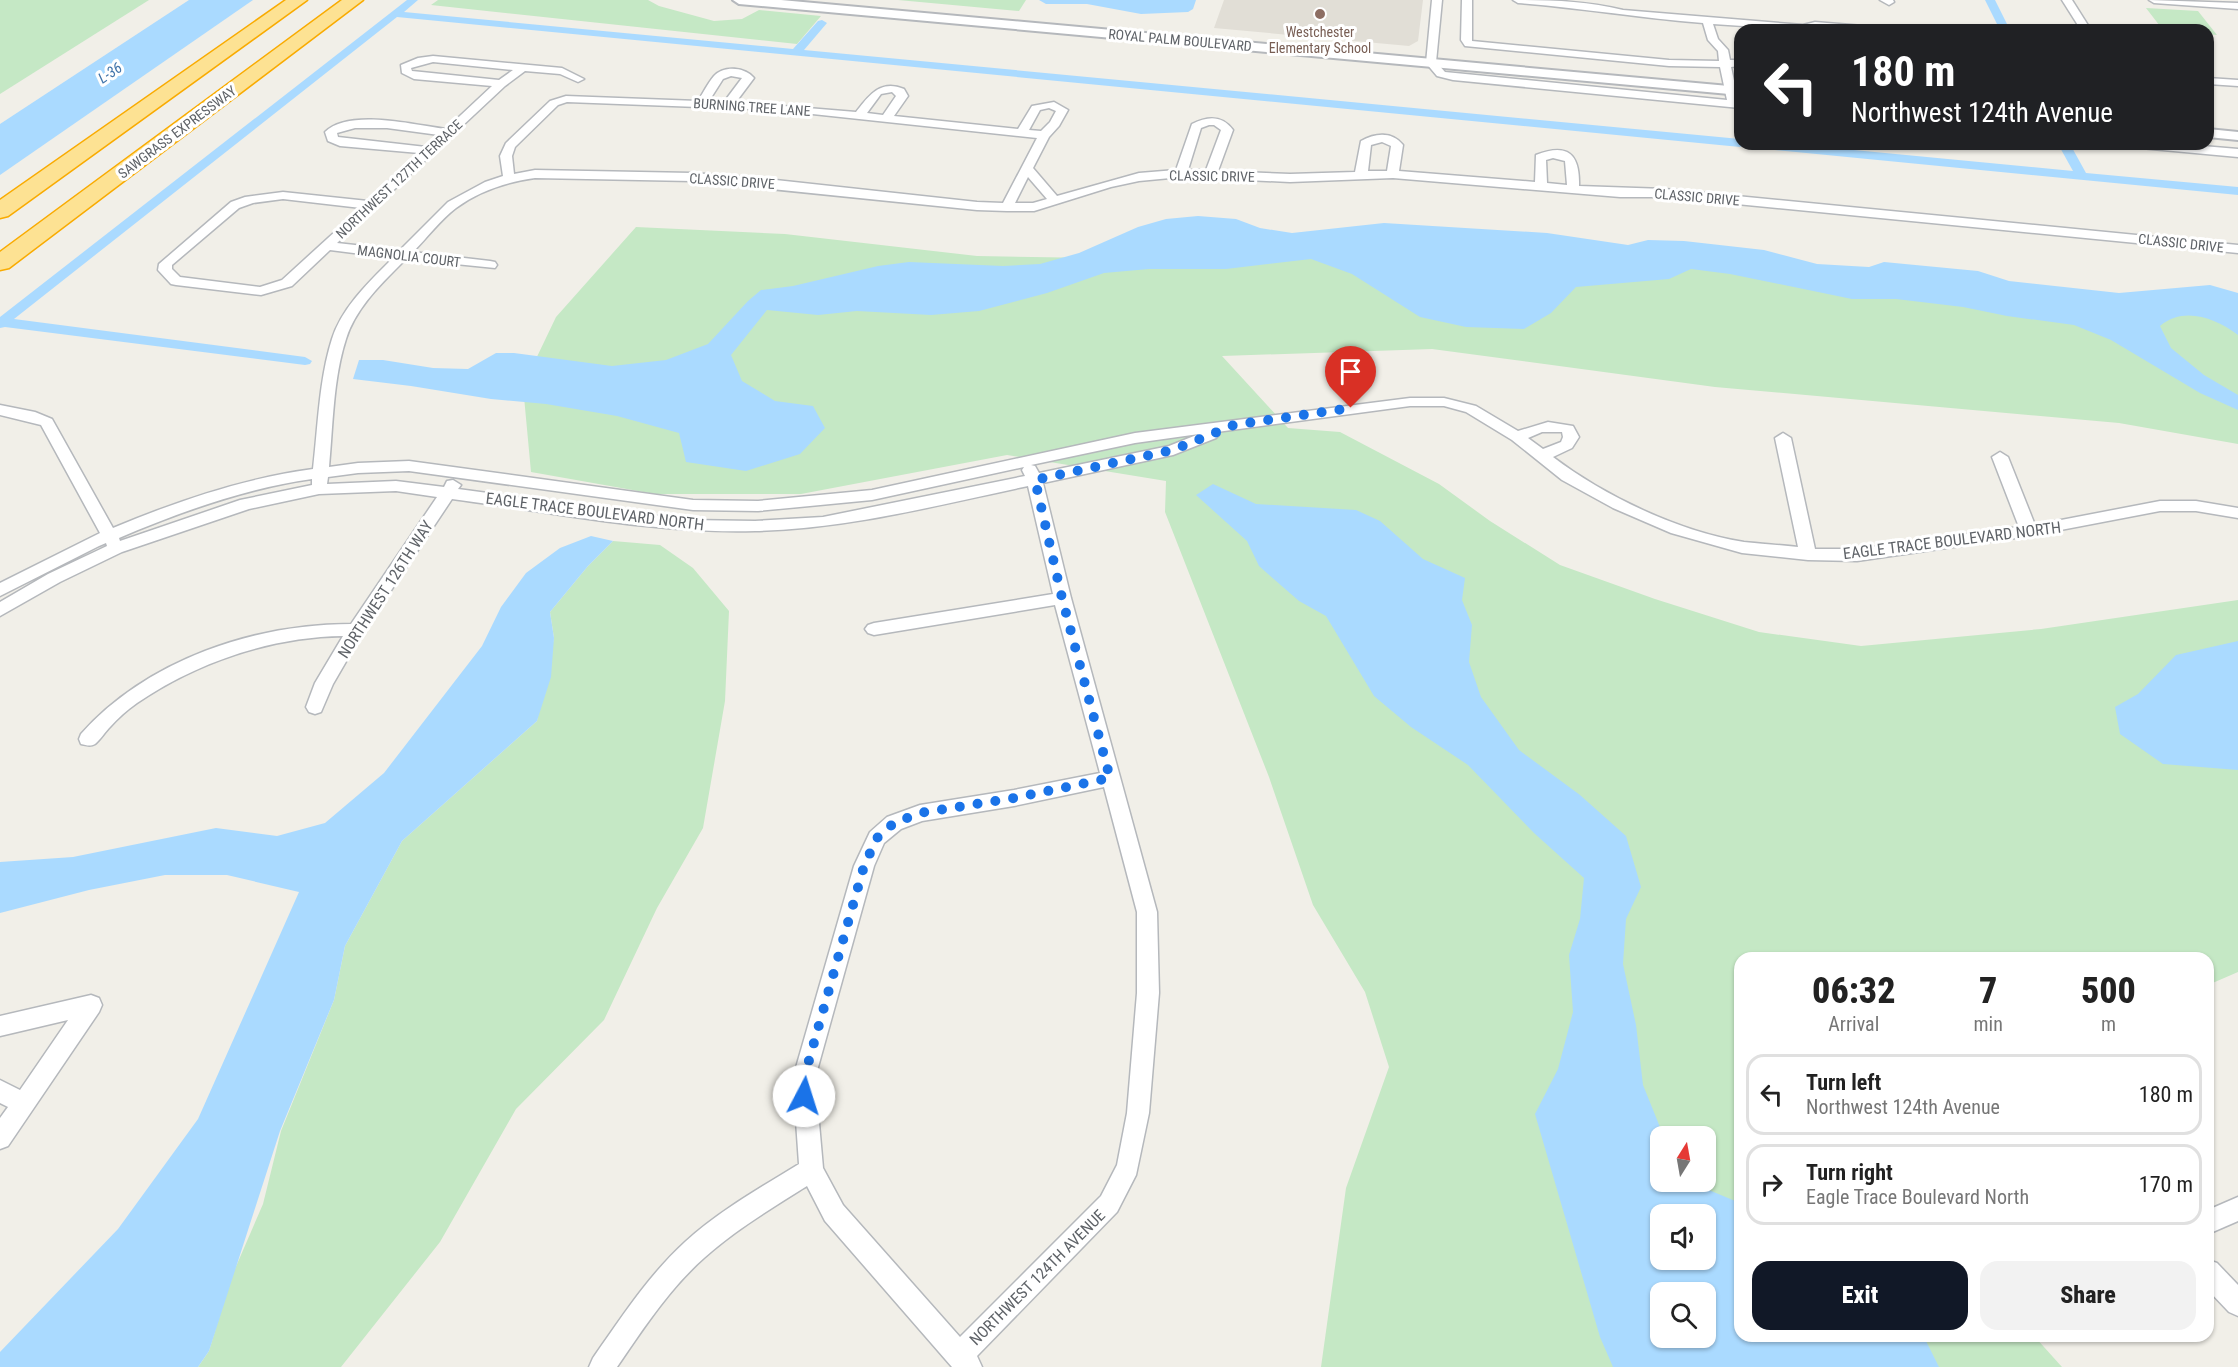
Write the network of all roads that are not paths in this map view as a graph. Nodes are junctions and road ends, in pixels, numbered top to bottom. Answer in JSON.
{"nodes":[{"id":1,"x":298,"y":0,"type":"edge"},
{"id":2,"x":354,"y":0,"type":"edge"},
{"id":3,"x":739,"y":0,"type":"edge"},
{"id":4,"x":821,"y":0,"type":"edge"},
{"id":5,"x":1437,"y":0,"type":"edge"},
{"id":6,"x":1467,"y":0,"type":"edge"},
{"id":7,"x":1518,"y":0,"type":"edge"},
{"id":8,"x":2067,"y":0,"type":"edge"},
{"id":9,"x":2154,"y":0,"type":"edge"},
{"id":10,"x":838,"y":6,"type":"junction"},
{"id":11,"x":2238,"y":6,"type":"edge"},
{"id":12,"x":1707,"y":20,"type":"junction"},
{"id":13,"x":1755,"y":24,"type":"edge"},
{"id":14,"x":2082,"y":24,"type":"edge"},
{"id":15,"x":1432,"y":59,"type":"junction"},
{"id":16,"x":1734,"y":63,"type":"edge"},
{"id":17,"x":1725,"y":64,"type":"junction"},
{"id":18,"x":522,"y":68,"type":"junction"},
{"id":19,"x":578,"y":79,"type":"dead end"},
{"id":20,"x":2214,"y":81,"type":"edge"},
{"id":21,"x":2238,"y":83,"type":"edge"},
{"id":22,"x":501,"y":84,"type":"junction"},
{"id":23,"x":1734,"y":89,"type":"edge"},
{"id":24,"x":1734,"y":92,"type":"edge"},
{"id":25,"x":702,"y":103,"type":"junction"},
{"id":26,"x":729,"y":104,"type":"junction"},
{"id":27,"x":859,"y":116,"type":"junction"},
{"id":28,"x":886,"y":119,"type":"junction"},
{"id":29,"x":2214,"y":125,"type":"edge"},
{"id":30,"x":2238,"y":127,"type":"edge"},
{"id":31,"x":1022,"y":132,"type":"junction"},
{"id":32,"x":449,"y":133,"type":"junction"},
{"id":33,"x":2214,"y":134,"type":"edge"},
{"id":34,"x":1044,"y":135,"type":"junction"},
{"id":35,"x":2238,"y":136,"type":"edge"},
{"id":36,"x":430,"y":150,"type":"junction"},
{"id":37,"x":2205,"y":150,"type":"edge"},
{"id":38,"x":2238,"y":153,"type":"edge"},
{"id":39,"x":1027,"y":168,"type":"junction"},
{"id":40,"x":1181,"y":173,"type":"junction"},
{"id":41,"x":1211,"y":173,"type":"junction"},
{"id":42,"x":1393,"y":174,"type":"junction"},
{"id":43,"x":1361,"y":175,"type":"junction"},
{"id":44,"x":509,"y":178,"type":"junction"},
{"id":45,"x":1541,"y":185,"type":"junction"},
{"id":46,"x":1573,"y":189,"type":"junction"},
{"id":47,"x":1055,"y":201,"type":"junction"},
{"id":48,"x":370,"y":205,"type":"junction"},
{"id":49,"x":1007,"y":207,"type":"junction"},
{"id":50,"x":0,"y":211,"type":"edge"},
{"id":51,"x":328,"y":246,"type":"junction"},
{"id":52,"x":2238,"y":249,"type":"edge"},
{"id":53,"x":401,"y":255,"type":"junction"},
{"id":54,"x":0,"y":263,"type":"edge"},
{"id":55,"x":490,"y":265,"type":"dead end"},
{"id":56,"x":2,"y":412,"type":"edge"},
{"id":57,"x":1517,"y":437,"type":"junction"},
{"id":58,"x":1783,"y":438,"type":"dead end"},
{"id":59,"x":1543,"y":455,"type":"junction"},
{"id":60,"x":2000,"y":458,"type":"dead end"},
{"id":61,"x":1031,"y":471,"type":"junction"},
{"id":62,"x":461,"y":474,"type":"junction"},
{"id":63,"x":319,"y":481,"type":"junction"},
{"id":64,"x":448,"y":492,"type":"junction"},
{"id":65,"x":2238,"y":513,"type":"edge"},
{"id":66,"x":2029,"y":531,"type":"junction"},
{"id":67,"x":112,"y":541,"type":"junction"},
{"id":68,"x":1808,"y":554,"type":"junction"},
{"id":69,"x":0,"y":590,"type":"edge"},
{"id":70,"x":1062,"y":598,"type":"junction"},
{"id":71,"x":0,"y":610,"type":"edge"},
{"id":72,"x":874,"y":628,"type":"dead end"},
{"id":73,"x":356,"y":630,"type":"junction"},
{"id":74,"x":315,"y":707,"type":"dead end"},
{"id":75,"x":88,"y":739,"type":"dead end"},
{"id":76,"x":1110,"y":778,"type":"junction"},
{"id":77,"x":0,"y":1026,"type":"edge"},
{"id":78,"x":0,"y":1091,"type":"edge"},
{"id":79,"x":22,"y":1104,"type":"junction"},
{"id":80,"x":0,"y":1138,"type":"edge"},
{"id":81,"x":811,"y":1170,"type":"junction"},
{"id":82,"x":2238,"y":1209,"type":"edge"},
{"id":83,"x":2214,"y":1219,"type":"edge"},
{"id":84,"x":2214,"y":1278,"type":"edge"},
{"id":85,"x":2238,"y":1303,"type":"edge"},
{"id":86,"x":964,"y":1361,"type":"edge"},
{"id":87,"x":602,"y":1367,"type":"edge"}],
"edges":[{"from":1,"to":50,"type":"highway"},
{"from":2,"to":54,"type":"highway","name":"SAWGRASS EXPRESSWAY"},
{"from":3,"to":10,"type":"street"},
{"from":4,"to":10,"type":"street"},
{"from":5,"to":15,"type":"street"},
{"from":6,"to":17,"type":"street"},
{"from":7,"to":12,"type":"street"},
{"from":8,"to":14,"type":"street"},
{"from":9,"to":11,"type":"street"},
{"from":10,"to":15,"type":"street","name":"ROYAL PALM BOULEVARD"},
{"from":12,"to":13,"type":"street"},
{"from":12,"to":17,"type":"street"},
{"from":15,"to":24,"type":"street","name":"ROYAL PALM BOULEVARD"},
{"from":16,"to":17,"type":"street"},
{"from":17,"to":23,"type":"street"},
{"from":18,"to":19,"type":"street"},
{"from":18,"to":22,"type":"street","name":"NORTHWEST 127TH TERRACE"},
{"from":18,"to":22,"type":"street"},
{"from":20,"to":21,"type":"street"},
{"from":22,"to":32,"type":"street","name":"NORTHWEST 127TH TERRACE"},
{"from":25,"to":26,"type":"street","name":"BURNING TREE LANE"},
{"from":25,"to":26,"type":"street"},
{"from":25,"to":44,"type":"street","name":"BURNING TREE LANE"},
{"from":26,"to":27,"type":"street","name":"BURNING TREE LANE"},
{"from":27,"to":28,"type":"street","name":"BURNING TREE LANE"},
{"from":27,"to":28,"type":"street"},
{"from":28,"to":31,"type":"street","name":"BURNING TREE LANE"},
{"from":29,"to":30,"type":"street"},
{"from":31,"to":34,"type":"street","name":"BURNING TREE LANE"},
{"from":31,"to":34,"type":"street"},
{"from":32,"to":36,"type":"street","name":"NORTHWEST 127TH TERRACE"},
{"from":32,"to":36,"type":"street"},
{"from":33,"to":35,"type":"street"},
{"from":34,"to":39,"type":"street"},
{"from":36,"to":48,"type":"street","name":"NORTHWEST 127TH TERRACE"},
{"from":37,"to":38,"type":"street"},
{"from":39,"to":47,"type":"street"},
{"from":39,"to":49,"type":"street"},
{"from":40,"to":41,"type":"street","name":"CLASSIC DRIVE"},
{"from":40,"to":41,"type":"street"},
{"from":40,"to":47,"type":"street","name":"CLASSIC DRIVE"},
{"from":41,"to":43,"type":"street","name":"CLASSIC DRIVE"},
{"from":42,"to":43,"type":"street","name":"CLASSIC DRIVE"},
{"from":42,"to":43,"type":"street"},
{"from":42,"to":45,"type":"street","name":"CLASSIC DRIVE"},
{"from":44,"to":49,"type":"street","name":"CLASSIC DRIVE"},
{"from":44,"to":53,"type":"street","name":"CLASSIC DRIVE"},
{"from":45,"to":46,"type":"street","name":"CLASSIC DRIVE"},
{"from":45,"to":46,"type":"street"},
{"from":46,"to":52,"type":"street","name":"CLASSIC DRIVE"},
{"from":47,"to":49,"type":"street","name":"CLASSIC DRIVE"},
{"from":48,"to":51,"type":"street","name":"NORTHWEST 127TH TERRACE"},
{"from":48,"to":51,"type":"street","name":"NORTHWEST 127TH TERRACE"},
{"from":51,"to":53,"type":"street","name":"MAGNOLIA COURT"},
{"from":53,"to":55,"type":"street","name":"MAGNOLIA COURT"},
{"from":53,"to":63,"type":"street","name":"CLASSIC DRIVE"},
{"from":56,"to":67,"type":"street"},
{"from":57,"to":59,"type":"street","name":"EAGLE TRACE BOULEVARD NORTH"},
{"from":57,"to":59,"type":"street"},
{"from":57,"to":61,"type":"street","name":"EAGLE TRACE BOULEVARD NORTH"},
{"from":58,"to":68,"type":"street"},
{"from":59,"to":68,"type":"street","name":"EAGLE TRACE BOULEVARD NORTH"},
{"from":60,"to":66,"type":"street"},
{"from":61,"to":62,"type":"street","name":"EAGLE TRACE BOULEVARD NORTH"},
{"from":61,"to":64,"type":"street","name":"EAGLE TRACE BOULEVARD NORTH"},
{"from":61,"to":70,"type":"street","name":"NORTHWEST 124TH AVENUE"},
{"from":62,"to":63,"type":"street","name":"EAGLE TRACE BOULEVARD NORTH"},
{"from":62,"to":64,"type":"street","name":"NORTHWEST 126TH WAY"},
{"from":63,"to":64,"type":"street","name":"EAGLE TRACE BOULEVARD NORTH"},
{"from":63,"to":67,"type":"street"},
{"from":64,"to":73,"type":"street","name":"NORTHWEST 126TH WAY"},
{"from":65,"to":66,"type":"street","name":"EAGLE TRACE BOULEVARD NORTH"},
{"from":66,"to":68,"type":"street","name":"EAGLE TRACE BOULEVARD NORTH"},
{"from":67,"to":69,"type":"street"},
{"from":67,"to":71,"type":"street"},
{"from":70,"to":72,"type":"street"},
{"from":70,"to":76,"type":"street","name":"NORTHWEST 124TH AVENUE"},
{"from":73,"to":74,"type":"street","name":"NORTHWEST 126TH WAY"},
{"from":73,"to":75,"type":"street"},
{"from":76,"to":81,"type":"street"},
{"from":76,"to":86,"type":"street","name":"NORTHWEST 124TH AVENUE"},
{"from":77,"to":79,"type":"street"},
{"from":78,"to":79,"type":"street"},
{"from":79,"to":80,"type":"street"},
{"from":81,"to":86,"type":"street"},
{"from":81,"to":87,"type":"street"},
{"from":82,"to":83,"type":"street"},
{"from":84,"to":85,"type":"street"}]}
